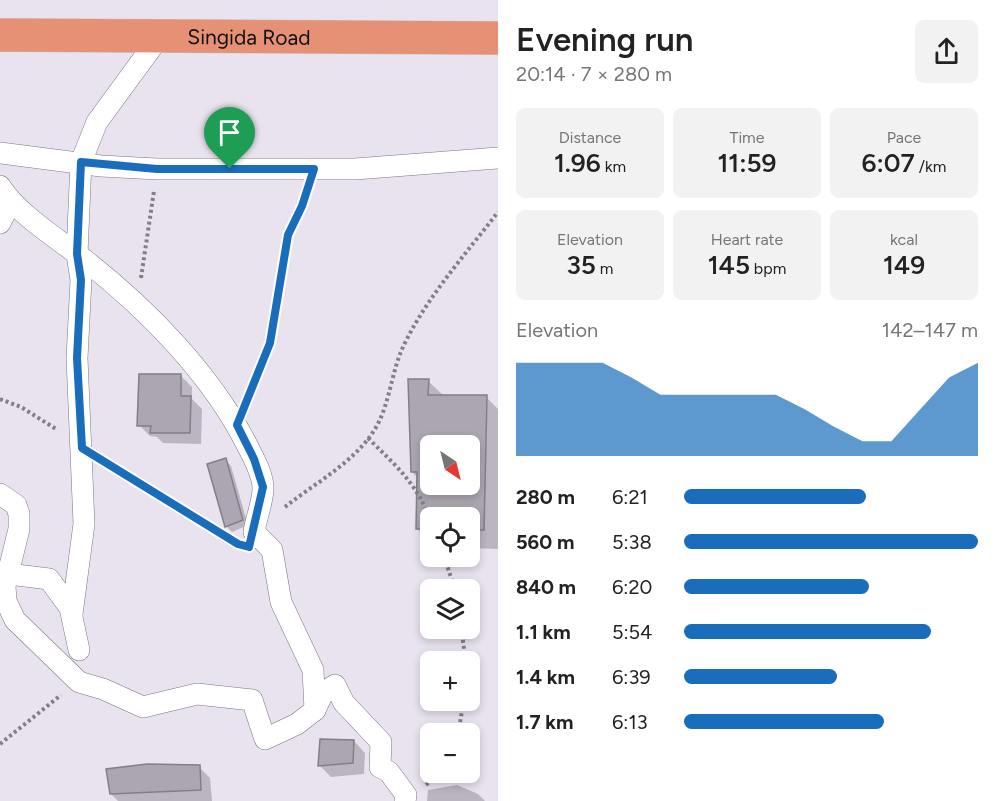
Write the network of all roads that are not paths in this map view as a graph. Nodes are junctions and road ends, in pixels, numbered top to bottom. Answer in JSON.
{"nodes":[{"id":1,"x":0,"y":35,"type":"edge"},
{"id":2,"x":160,"y":36,"type":"junction"},
{"id":3,"x":498,"y":38,"type":"edge"},
{"id":4,"x":0,"y":153,"type":"edge"},
{"id":5,"x":498,"y":158,"type":"edge"},
{"id":6,"x":81,"y":162,"type":"junction"},
{"id":7,"x":2,"y":190,"type":"edge"},
{"id":8,"x":0,"y":223,"type":"edge"},
{"id":9,"x":77,"y":254,"type":"junction"},
{"id":10,"x":1,"y":497,"type":"edge"},
{"id":11,"x":4,"y":573,"type":"edge"},
{"id":12,"x":72,"y":614,"type":"junction"},
{"id":13,"x":79,"y":650,"type":"dead end"},
{"id":14,"x":315,"y":710,"type":"junction"},
{"id":15,"x":405,"y":801,"type":"edge"}],
"edges":[{"from":1,"to":2,"type":"highway","name":"Singida Road"},
{"from":2,"to":3,"type":"highway","name":"Singida Road"},
{"from":2,"to":6,"type":"street"},
{"from":4,"to":6,"type":"street"},
{"from":5,"to":6,"type":"street"},
{"from":6,"to":9,"type":"street"},
{"from":7,"to":8,"type":"street"},
{"from":7,"to":9,"type":"street"},
{"from":9,"to":12,"type":"street"},
{"from":9,"to":14,"type":"street"},
{"from":10,"to":11,"type":"street"},
{"from":11,"to":12,"type":"street"},
{"from":11,"to":14,"type":"street"},
{"from":12,"to":13,"type":"street"},
{"from":14,"to":15,"type":"street"}]}
